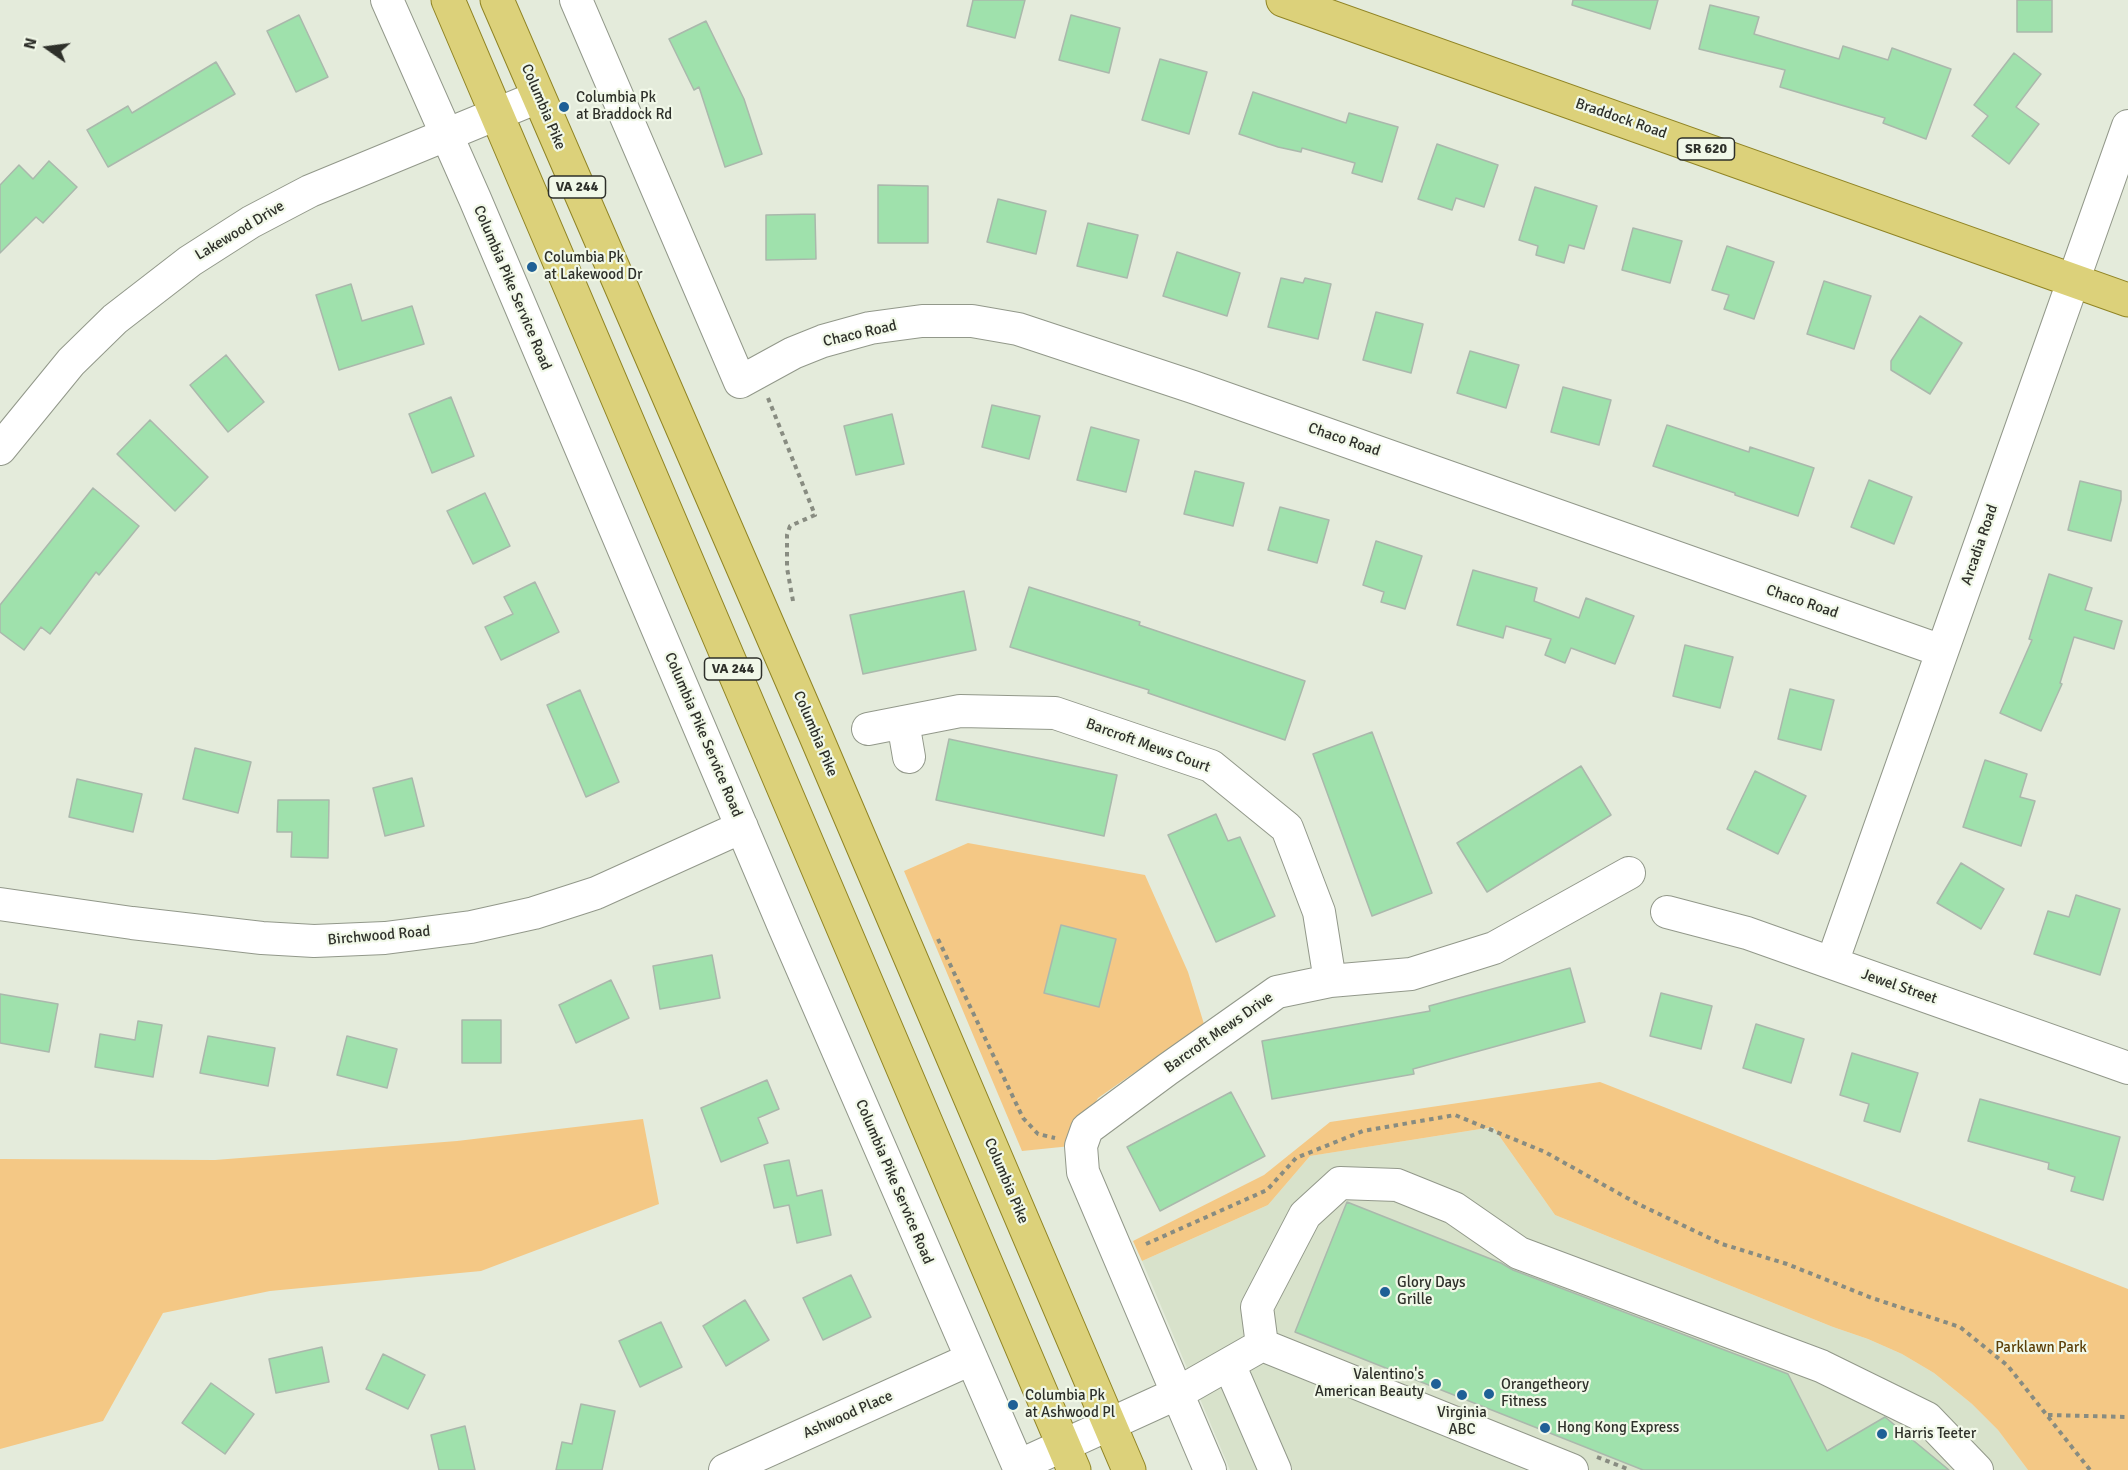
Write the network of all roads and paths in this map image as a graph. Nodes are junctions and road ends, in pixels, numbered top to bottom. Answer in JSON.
{"nodes":[{"id":1,"x":387,"y":0,"type":"edge"},
{"id":2,"x":448,"y":0,"type":"edge"},
{"id":3,"x":497,"y":0,"type":"edge"},
{"id":4,"x":576,"y":0,"type":"edge"},
{"id":5,"x":1283,"y":0,"type":"edge"},
{"id":6,"x":538,"y":97,"type":"junction"},
{"id":7,"x":497,"y":113,"type":"junction"},
{"id":8,"x":2128,"y":126,"type":"edge"},
{"id":9,"x":445,"y":134,"type":"junction"},
{"id":10,"x":2074,"y":279,"type":"junction"},
{"id":11,"x":2128,"y":300,"type":"edge"},
{"id":12,"x":749,"y":377,"type":"junction"},
{"id":13,"x":0,"y":449,"type":"edge"},
{"id":14,"x":793,"y":603,"type":"dead end"},
{"id":15,"x":1942,"y":651,"type":"junction"},
{"id":16,"x":903,"y":722,"type":"junction"},
{"id":17,"x":868,"y":729,"type":"dead end"},
{"id":18,"x":909,"y":757,"type":"dead end"},
{"id":19,"x":742,"y":827,"type":"junction"},
{"id":20,"x":1629,"y":873,"type":"dead end"},
{"id":21,"x":0,"y":904,"type":"edge"},
{"id":22,"x":1667,"y":912,"type":"dead end"},
{"id":23,"x":933,"y":930,"type":"dead end"},
{"id":24,"x":1833,"y":963,"type":"junction"},
{"id":25,"x":1330,"y":981,"type":"junction"},
{"id":26,"x":2128,"y":1068,"type":"edge"},
{"id":27,"x":1081,"y":1146,"type":"junction"},
{"id":28,"x":1118,"y":1256,"type":"junction"},
{"id":29,"x":1262,"y":1345,"type":"junction"},
{"id":30,"x":971,"y":1359,"type":"junction"},
{"id":31,"x":1229,"y":1364,"type":"junction"},
{"id":32,"x":1176,"y":1394,"type":"junction"},
{"id":33,"x":2047,"y":1415,"type":"junction"},
{"id":34,"x":2128,"y":1417,"type":"edge"},
{"id":35,"x":1109,"y":1424,"type":"junction"},
{"id":36,"x":1068,"y":1457,"type":"edge"},
{"id":37,"x":1019,"y":1468,"type":"edge"},
{"id":38,"x":725,"y":1470,"type":"edge"},
{"id":39,"x":1129,"y":1470,"type":"edge"},
{"id":40,"x":1210,"y":1470,"type":"edge"},
{"id":41,"x":1275,"y":1470,"type":"edge"},
{"id":42,"x":1572,"y":1470,"type":"edge"},
{"id":43,"x":1977,"y":1470,"type":"edge"},
{"id":44,"x":2090,"y":1470,"type":"edge"}],
"edges":[{"from":1,"to":9,"type":"street","name":"Columbia Pike Service Road"},
{"from":2,"to":7,"type":"main road","number":"VA 244"},
{"from":3,"to":6,"type":"main road","name":"Columbia Pike","number":"VA 244"},
{"from":4,"to":12,"type":"street"},
{"from":5,"to":10,"type":"main road","name":"Braddock Road","number":"SR 620"},
{"from":6,"to":7,"type":"street","name":"Lakewood Drive"},
{"from":6,"to":35,"type":"main road","name":"Columbia Pike","number":"VA 244"},
{"from":7,"to":9,"type":"street","name":"Lakewood Drive"},
{"from":7,"to":36,"type":"main road","number":"VA 244"},
{"from":8,"to":10,"type":"street","name":"Arcadia Road"},
{"from":9,"to":13,"type":"street","name":"Lakewood Drive"},
{"from":9,"to":19,"type":"street","name":"Columbia Pike Service Road"},
{"from":10,"to":11,"type":"main road","name":"Braddock Road","number":"SR 620"},
{"from":10,"to":15,"type":"street","name":"Arcadia Road"},
{"from":12,"to":14,"type":"path"},
{"from":12,"to":15,"type":"street","name":"Chaco Road"},
{"from":15,"to":24,"type":"street","name":"Arcadia Road"},
{"from":16,"to":17,"type":"street","name":"Barcroft Mews Court"},
{"from":16,"to":18,"type":"street"},
{"from":16,"to":25,"type":"street","name":"Barcroft Mews Court"},
{"from":19,"to":21,"type":"street","name":"Birchwood Road"},
{"from":19,"to":30,"type":"street","name":"Columbia Pike Service Road"},
{"from":20,"to":25,"type":"street","name":"Barcroft Mews Drive"},
{"from":22,"to":24,"type":"street","name":"Jewel Street"},
{"from":23,"to":27,"type":"path"},
{"from":24,"to":26,"type":"street","name":"Jewel Street"},
{"from":25,"to":27,"type":"street","name":"Barcroft Mews Drive"},
{"from":27,"to":28,"type":"street"},
{"from":28,"to":32,"type":"street"},
{"from":28,"to":33,"type":"path"},
{"from":29,"to":31,"type":"street"},
{"from":29,"to":42,"type":"street"},
{"from":29,"to":43,"type":"street"},
{"from":30,"to":37,"type":"street","name":"Columbia Pike Service Road"},
{"from":30,"to":38,"type":"street","name":"Ashwood Place"},
{"from":31,"to":32,"type":"street"},
{"from":31,"to":41,"type":"street"},
{"from":32,"to":35,"type":"street"},
{"from":32,"to":40,"type":"street"},
{"from":33,"to":34,"type":"path"},
{"from":33,"to":44,"type":"path"},
{"from":35,"to":36,"type":"street"},
{"from":35,"to":39,"type":"main road","name":"Columbia Pike","number":"VA 244"},
{"from":36,"to":37,"type":"street"}]}
